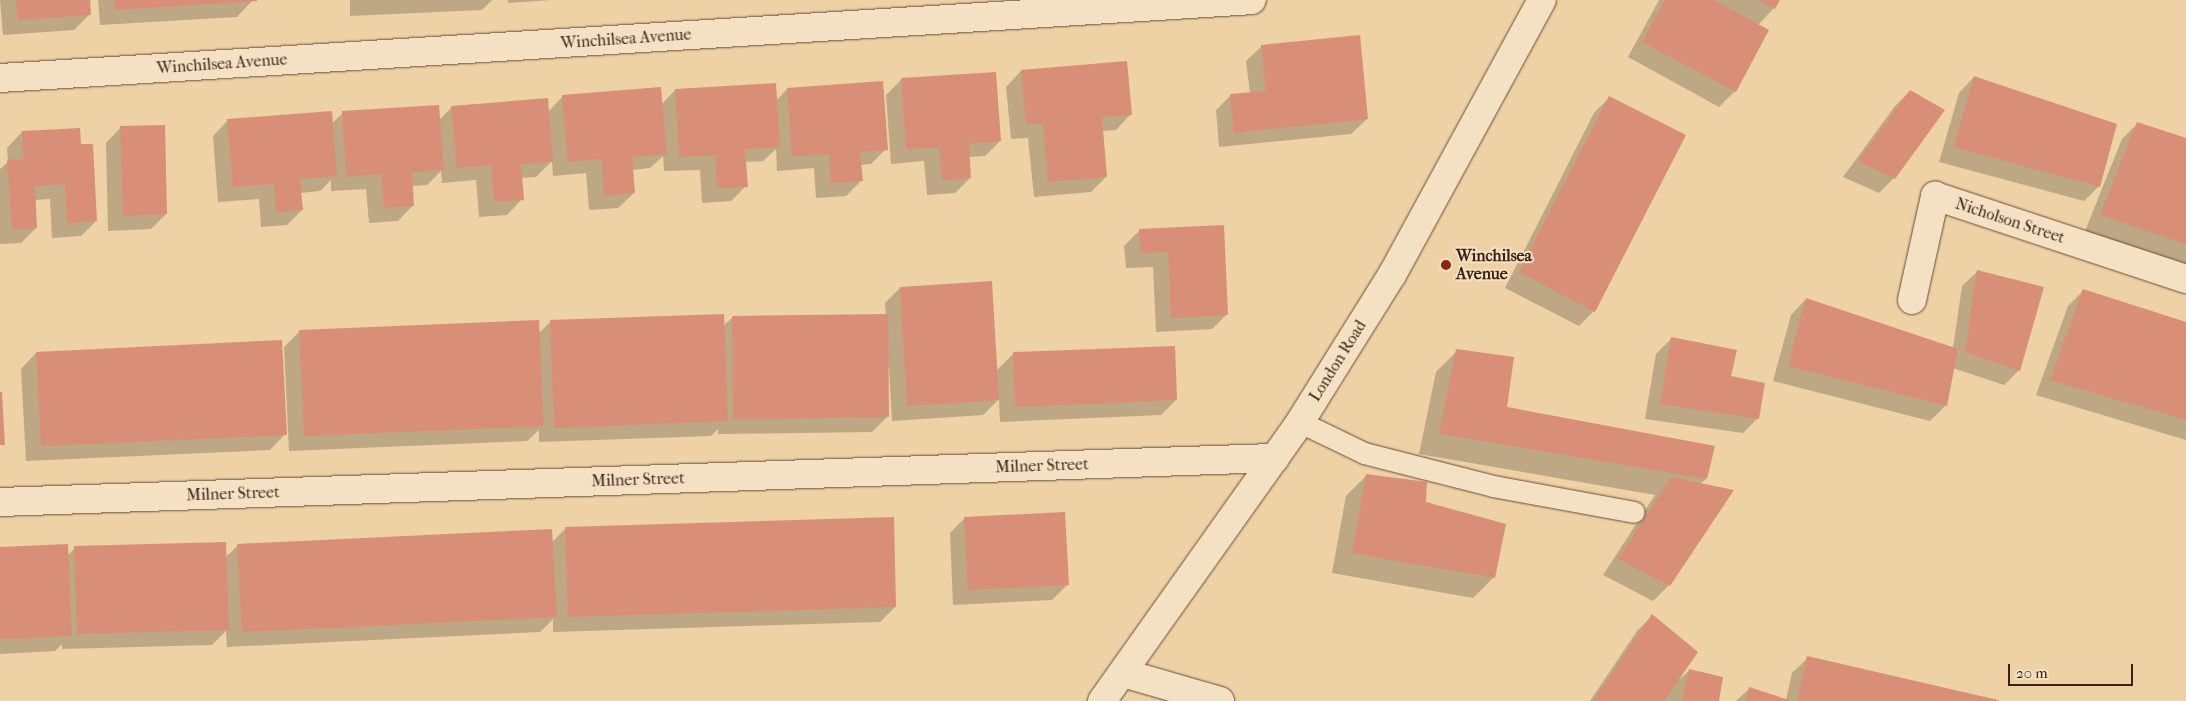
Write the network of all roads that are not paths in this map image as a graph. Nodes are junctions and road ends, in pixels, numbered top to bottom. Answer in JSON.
{"nodes":[{"id":1,"x":1252,"y":0,"type":"edge"},
{"id":2,"x":1542,"y":0,"type":"edge"},
{"id":3,"x":0,"y":78,"type":"edge"},
{"id":4,"x":2186,"y":279,"type":"edge"},
{"id":5,"x":1912,"y":300,"type":"dead end"},
{"id":6,"x":1300,"y":422,"type":"junction"},
{"id":7,"x":1275,"y":458,"type":"junction"},
{"id":8,"x":0,"y":502,"type":"edge"},
{"id":9,"x":1634,"y":512,"type":"dead end"},
{"id":10,"x":1123,"y":673,"type":"junction"},
{"id":11,"x":1102,"y":701,"type":"edge"},
{"id":12,"x":1220,"y":701,"type":"edge"}],
"edges":[{"from":1,"to":3,"type":"street","name":"Winchilsea Avenue"},
{"from":2,"to":6,"type":"street","name":"London Road"},
{"from":4,"to":5,"type":"street","name":"Nicholson Street"},
{"from":6,"to":7,"type":"street","name":"London Road"},
{"from":6,"to":9,"type":"lane"},
{"from":7,"to":8,"type":"street","name":"Milner Street"},
{"from":7,"to":10,"type":"street","name":"London Road"},
{"from":10,"to":11,"type":"street","name":"London Road"},
{"from":10,"to":12,"type":"street"}]}
